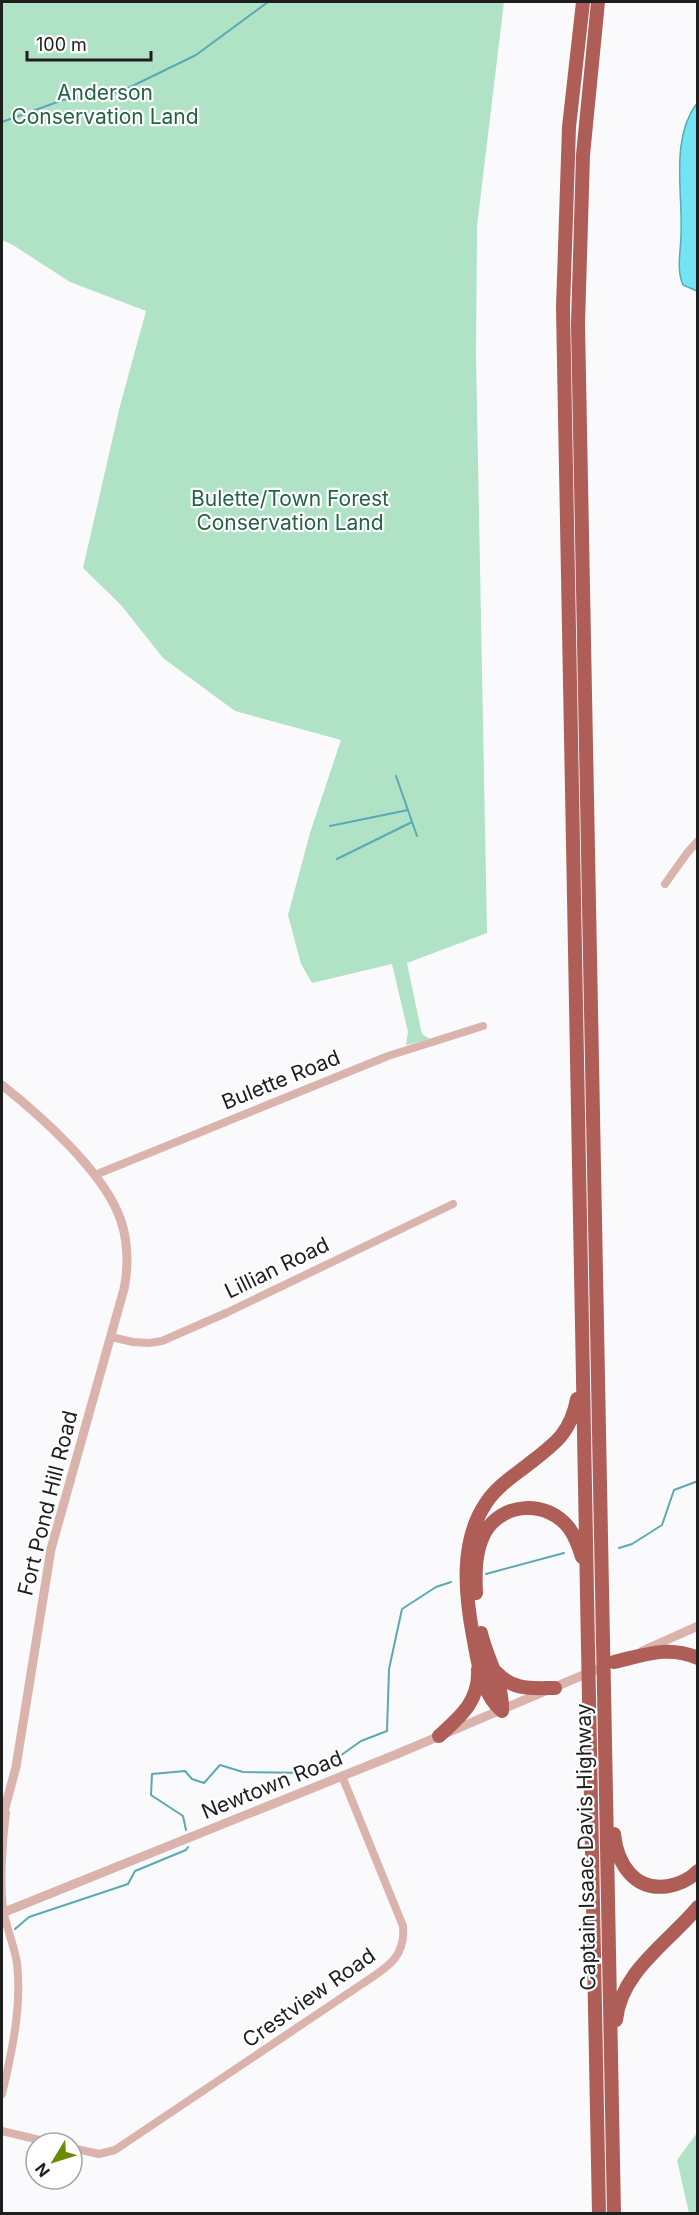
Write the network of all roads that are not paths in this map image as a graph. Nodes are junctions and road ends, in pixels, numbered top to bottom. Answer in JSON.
{"nodes":[{"id":1,"x":582,"y":2,"type":"edge"},
{"id":2,"x":598,"y":2,"type":"edge"},
{"id":3,"x":698,"y":841,"type":"edge"},
{"id":4,"x":665,"y":884,"type":"dead end"},
{"id":5,"x":483,"y":1026,"type":"dead end"},
{"id":6,"x":2,"y":1085,"type":"edge"},
{"id":7,"x":95,"y":1174,"type":"junction"},
{"id":8,"x":453,"y":1204,"type":"dead end"},
{"id":9,"x":111,"y":1337,"type":"junction"},
{"id":10,"x":583,"y":1370,"type":"junction"},
{"id":11,"x":586,"y":1573,"type":"junction"},
{"id":12,"x":698,"y":1626,"type":"edge"},
{"id":13,"x":477,"y":1658,"type":"junction"},
{"id":14,"x":698,"y":1658,"type":"edge"},
{"id":15,"x":614,"y":1662,"type":"junction"},
{"id":16,"x":495,"y":1671,"type":"junction"},
{"id":17,"x":555,"y":1688,"type":"junction"},
{"id":18,"x":502,"y":1711,"type":"junction"},
{"id":19,"x":439,"y":1736,"type":"junction"},
{"id":20,"x":605,"y":1753,"type":"junction"},
{"id":21,"x":342,"y":1776,"type":"junction"},
{"id":22,"x":9,"y":1797,"type":"junction"},
{"id":23,"x":2,"y":1819,"type":"edge"},
{"id":24,"x":698,"y":1871,"type":"edge"},
{"id":25,"x":698,"y":1906,"type":"edge"},
{"id":26,"x":3,"y":1912,"type":"edge"},
{"id":27,"x":612,"y":2072,"type":"junction"},
{"id":28,"x":2,"y":2094,"type":"edge"},
{"id":29,"x":2,"y":2131,"type":"edge"},
{"id":30,"x":24,"y":2136,"type":"edge"},
{"id":31,"x":84,"y":2151,"type":"edge"},
{"id":32,"x":599,"y":2214,"type":"edge"},
{"id":33,"x":614,"y":2214,"type":"edge"}],
"edges":[{"from":1,"to":10,"type":"highway"},
{"from":2,"to":20,"type":"highway","name":"Captain Isaac Davis Highway","bridge":true},
{"from":3,"to":4,"type":"street"},
{"from":5,"to":7,"type":"street","name":"Bulette Road"},
{"from":6,"to":7,"type":"street"},
{"from":7,"to":9,"type":"street","name":"Fort Pond Hill Road"},
{"from":8,"to":9,"type":"street","name":"Lillian Road"},
{"from":9,"to":22,"type":"street","name":"Fort Pond Hill Road"},
{"from":10,"to":11,"type":"highway","name":"Captain Isaac Davis Highway"},
{"from":10,"to":13,"type":"highway"},
{"from":11,"to":16,"type":"highway"},
{"from":11,"to":32,"type":"highway","name":"Captain Isaac Davis Highway","bridge":true},
{"from":12,"to":15,"type":"street","name":"Newtown Road"},
{"from":13,"to":18,"type":"highway"},
{"from":13,"to":19,"type":"highway"},
{"from":14,"to":15,"type":"highway"},
{"from":15,"to":17,"type":"street","name":"Newtown Road"},
{"from":16,"to":17,"type":"highway"},
{"from":16,"to":18,"type":"highway"},
{"from":17,"to":18,"type":"street","name":"Newtown Road"},
{"from":18,"to":19,"type":"street","name":"Newtown Road"},
{"from":19,"to":21,"type":"street","name":"Newtown Road"},
{"from":20,"to":24,"type":"highway"},
{"from":20,"to":27,"type":"highway","name":"Captain Isaac Davis Highway"},
{"from":21,"to":26,"type":"street","name":"Newtown Road"},
{"from":21,"to":31,"type":"street","name":"Crestview Road"},
{"from":22,"to":23,"type":"street","name":"Fort Pond Hill Road"},
{"from":22,"to":26,"type":"street"},
{"from":25,"to":27,"type":"highway"},
{"from":26,"to":28,"type":"street"},
{"from":27,"to":33,"type":"highway","name":"Captain Isaac Davis Highway"},
{"from":29,"to":30,"type":"street"}]}
